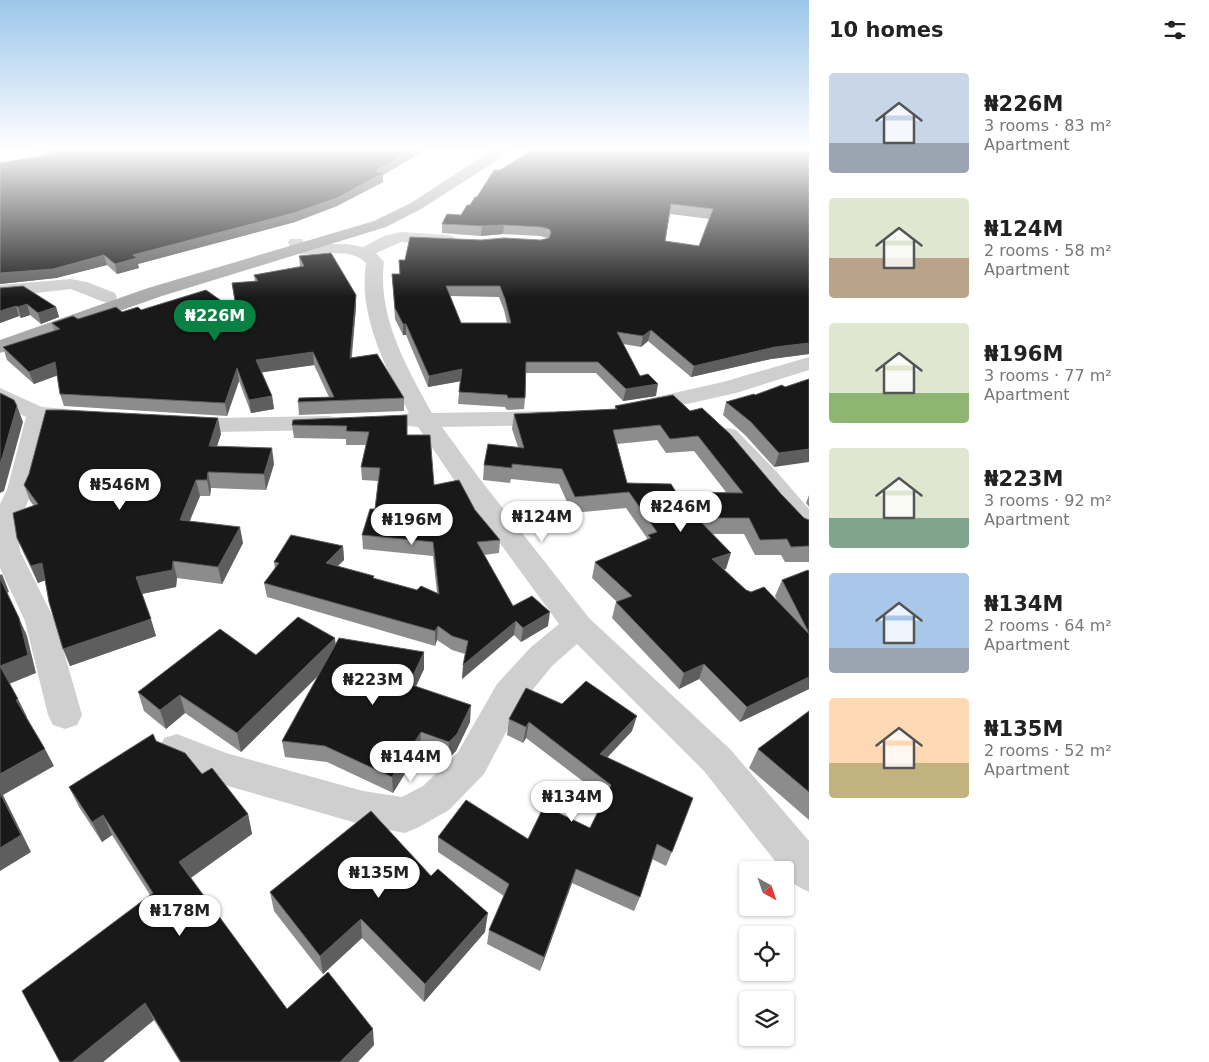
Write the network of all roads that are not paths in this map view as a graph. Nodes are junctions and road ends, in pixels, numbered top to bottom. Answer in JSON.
{"nodes":[{"id":1,"x":402,"y":200,"type":"edge"},
{"id":2,"x":426,"y":200,"type":"edge"},
{"id":3,"x":461,"y":241,"type":"edge"},
{"id":4,"x":297,"y":246,"type":"junction"},
{"id":5,"x":365,"y":252,"type":"junction"},
{"id":6,"x":0,"y":291,"type":"edge"},
{"id":7,"x":108,"y":298,"type":"junction"},
{"id":8,"x":0,"y":336,"type":"edge"},
{"id":9,"x":0,"y":347,"type":"edge"},
{"id":10,"x":803,"y":370,"type":"edge"},
{"id":11,"x":0,"y":396,"type":"edge"},
{"id":12,"x":686,"y":397,"type":"junction"},
{"id":13,"x":619,"y":411,"type":"edge"},
{"id":14,"x":38,"y":414,"type":"junction"},
{"id":15,"x":102,"y":417,"type":"edge"},
{"id":16,"x":572,"y":417,"type":"edge"},
{"id":17,"x":424,"y":419,"type":"junction"},
{"id":18,"x":158,"y":421,"type":"edge"},
{"id":19,"x":385,"y":421,"type":"edge"},
{"id":20,"x":346,"y":422,"type":"edge"},
{"id":21,"x":809,"y":526,"type":"edge"},
{"id":22,"x":578,"y":626,"type":"junction"},
{"id":23,"x":65,"y":715,"type":"dead end"},
{"id":24,"x":177,"y":749,"type":"edge"},
{"id":25,"x":809,"y":872,"type":"edge"}],
"edges":[{"from":1,"to":4,"type":"main road"},
{"from":2,"to":4,"type":"main road"},
{"from":3,"to":5,"type":"street"},
{"from":4,"to":5,"type":"street"},
{"from":4,"to":7,"type":"main road"},
{"from":4,"to":9,"type":"main road"},
{"from":5,"to":17,"type":"street"},
{"from":6,"to":7,"type":"street"},
{"from":7,"to":8,"type":"main road"},
{"from":10,"to":12,"type":"street"},
{"from":11,"to":14,"type":"street"},
{"from":12,"to":13,"type":"street"},
{"from":12,"to":21,"type":"street"},
{"from":14,"to":15,"type":"street"},
{"from":14,"to":23,"type":"street"},
{"from":16,"to":17,"type":"street"},
{"from":17,"to":19,"type":"street"},
{"from":17,"to":22,"type":"street"},
{"from":18,"to":20,"type":"street"},
{"from":22,"to":24,"type":"street"},
{"from":22,"to":25,"type":"street"}]}
